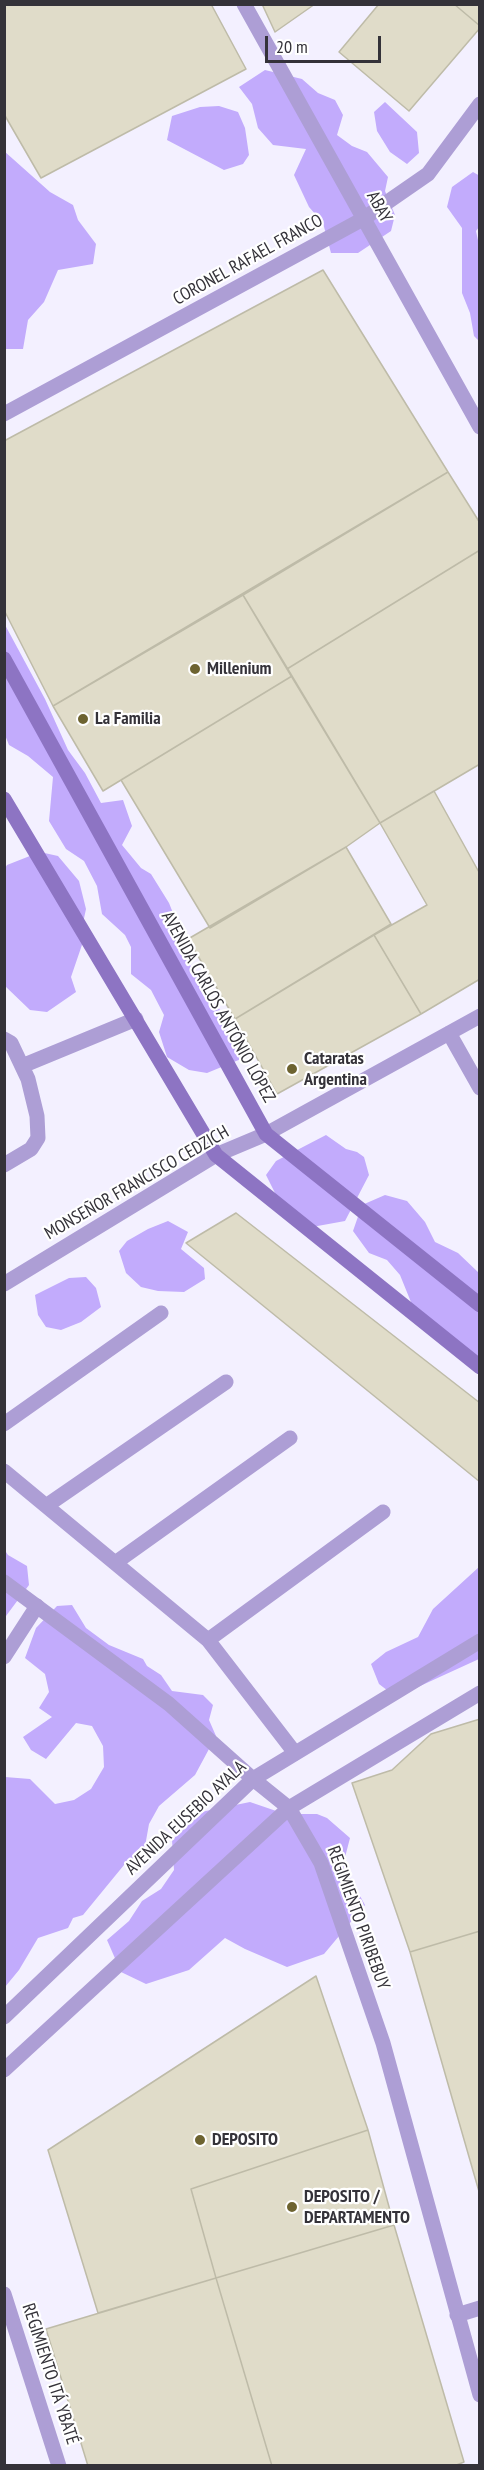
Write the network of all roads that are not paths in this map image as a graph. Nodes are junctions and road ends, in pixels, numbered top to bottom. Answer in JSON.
{"nodes":[{"id":1,"x":244,"y":4,"type":"edge"},
{"id":2,"x":480,"y":104,"type":"edge"},
{"id":3,"x":363,"y":219,"type":"junction"},
{"id":4,"x":4,"y":414,"type":"edge"},
{"id":5,"x":480,"y":427,"type":"edge"},
{"id":6,"x":4,"y":659,"type":"edge"},
{"id":7,"x":4,"y":799,"type":"edge"},
{"id":8,"x":480,"y":1016,"type":"edge"},
{"id":9,"x":136,"y":1019,"type":"junction"},
{"id":10,"x":449,"y":1033,"type":"junction"},
{"id":11,"x":4,"y":1039,"type":"edge"},
{"id":12,"x":22,"y":1066,"type":"junction"},
{"id":13,"x":480,"y":1088,"type":"edge"},
{"id":14,"x":266,"y":1134,"type":"junction"},
{"id":15,"x":216,"y":1155,"type":"junction"},
{"id":16,"x":4,"y":1165,"type":"edge"},
{"id":17,"x":4,"y":1284,"type":"edge"},
{"id":18,"x":480,"y":1305,"type":"edge"},
{"id":19,"x":162,"y":1313,"type":"dead end"},
{"id":20,"x":480,"y":1367,"type":"edge"},
{"id":21,"x":226,"y":1382,"type":"dead end"},
{"id":22,"x":4,"y":1424,"type":"edge"},
{"id":23,"x":290,"y":1438,"type":"dead end"},
{"id":24,"x":4,"y":1471,"type":"edge"},
{"id":25,"x":46,"y":1506,"type":"junction"},
{"id":26,"x":383,"y":1512,"type":"dead end"},
{"id":27,"x":115,"y":1563,"type":"junction"},
{"id":28,"x":4,"y":1582,"type":"edge"},
{"id":29,"x":37,"y":1606,"type":"junction"},
{"id":30,"x":208,"y":1640,"type":"junction"},
{"id":31,"x":480,"y":1641,"type":"edge"},
{"id":32,"x":4,"y":1657,"type":"edge"},
{"id":33,"x":480,"y":1693,"type":"edge"},
{"id":34,"x":295,"y":1753,"type":"junction"},
{"id":35,"x":253,"y":1779,"type":"junction"},
{"id":36,"x":289,"y":1808,"type":"junction"},
{"id":37,"x":4,"y":2017,"type":"edge"},
{"id":38,"x":4,"y":2070,"type":"edge"},
{"id":39,"x":4,"y":2294,"type":"edge"},
{"id":40,"x":480,"y":2308,"type":"edge"},
{"id":41,"x":457,"y":2315,"type":"junction"},
{"id":42,"x":474,"y":2354,"type":"edge"},
{"id":43,"x":480,"y":2396,"type":"edge"},
{"id":44,"x":59,"y":2466,"type":"edge"}],
"edges":[{"from":1,"to":3,"type":"street","name":"ABAY"},
{"from":2,"to":3,"type":"street","name":"CORONEL RAFAEL FRANCO"},
{"from":3,"to":4,"type":"street","name":"CORONEL RAFAEL FRANCO"},
{"from":3,"to":5,"type":"street","name":"ABAY"},
{"from":6,"to":14,"type":"main road","name":"AVENIDA CARLOS ANTÓNIO LÓPEZ"},
{"from":7,"to":9,"type":"main road"},
{"from":8,"to":10,"type":"street","name":"MONSEÑOR FRANCISCO CEDZICH"},
{"from":9,"to":12,"type":"street"},
{"from":9,"to":15,"type":"main road"},
{"from":10,"to":13,"type":"street"},
{"from":10,"to":14,"type":"street","name":"MONSEÑOR FRANCISCO CEDZICH"},
{"from":11,"to":12,"type":"street"},
{"from":12,"to":16,"type":"street"},
{"from":14,"to":15,"type":"street","name":"MONSEÑOR FRANCISCO CEDZICH"},
{"from":14,"to":18,"type":"main road","name":"AVENIDA CARLOS ANTÓNIO LÓPEZ"},
{"from":15,"to":17,"type":"street","name":"MONSEÑOR FRANCISCO CEDZICH"},
{"from":15,"to":20,"type":"main road"},
{"from":19,"to":22,"type":"street"},
{"from":21,"to":25,"type":"street"},
{"from":23,"to":27,"type":"street"},
{"from":24,"to":25,"type":"street"},
{"from":25,"to":27,"type":"street"},
{"from":26,"to":30,"type":"street"},
{"from":27,"to":30,"type":"street"},
{"from":28,"to":29,"type":"street","name":"REGIMIENTO PIRIBEBUY"},
{"from":29,"to":32,"type":"street"},
{"from":29,"to":35,"type":"street","name":"REGIMIENTO PIRIBEBUY"},
{"from":30,"to":34,"type":"street"},
{"from":31,"to":34,"type":"street","name":"AVENIDA EUSEBIO AYALA"},
{"from":33,"to":36,"type":"street"},
{"from":34,"to":35,"type":"street","name":"AVENIDA EUSEBIO AYALA"},
{"from":35,"to":36,"type":"street","name":"REGIMIENTO PIRIBEBUY"},
{"from":35,"to":37,"type":"street","name":"AVENIDA EUSEBIO AYALA"},
{"from":36,"to":38,"type":"street"},
{"from":36,"to":41,"type":"street","name":"REGIMIENTO PIRIBEBUY"},
{"from":39,"to":44,"type":"street","name":"REGIMIENTO ITÁ YBATÉ"},
{"from":40,"to":41,"type":"street"},
{"from":41,"to":42,"type":"street","name":"REGIMIENTO PIRIBEBUY"},
{"from":42,"to":43,"type":"street","name":"REGIMIENTO PIRIBEBUY"}]}
